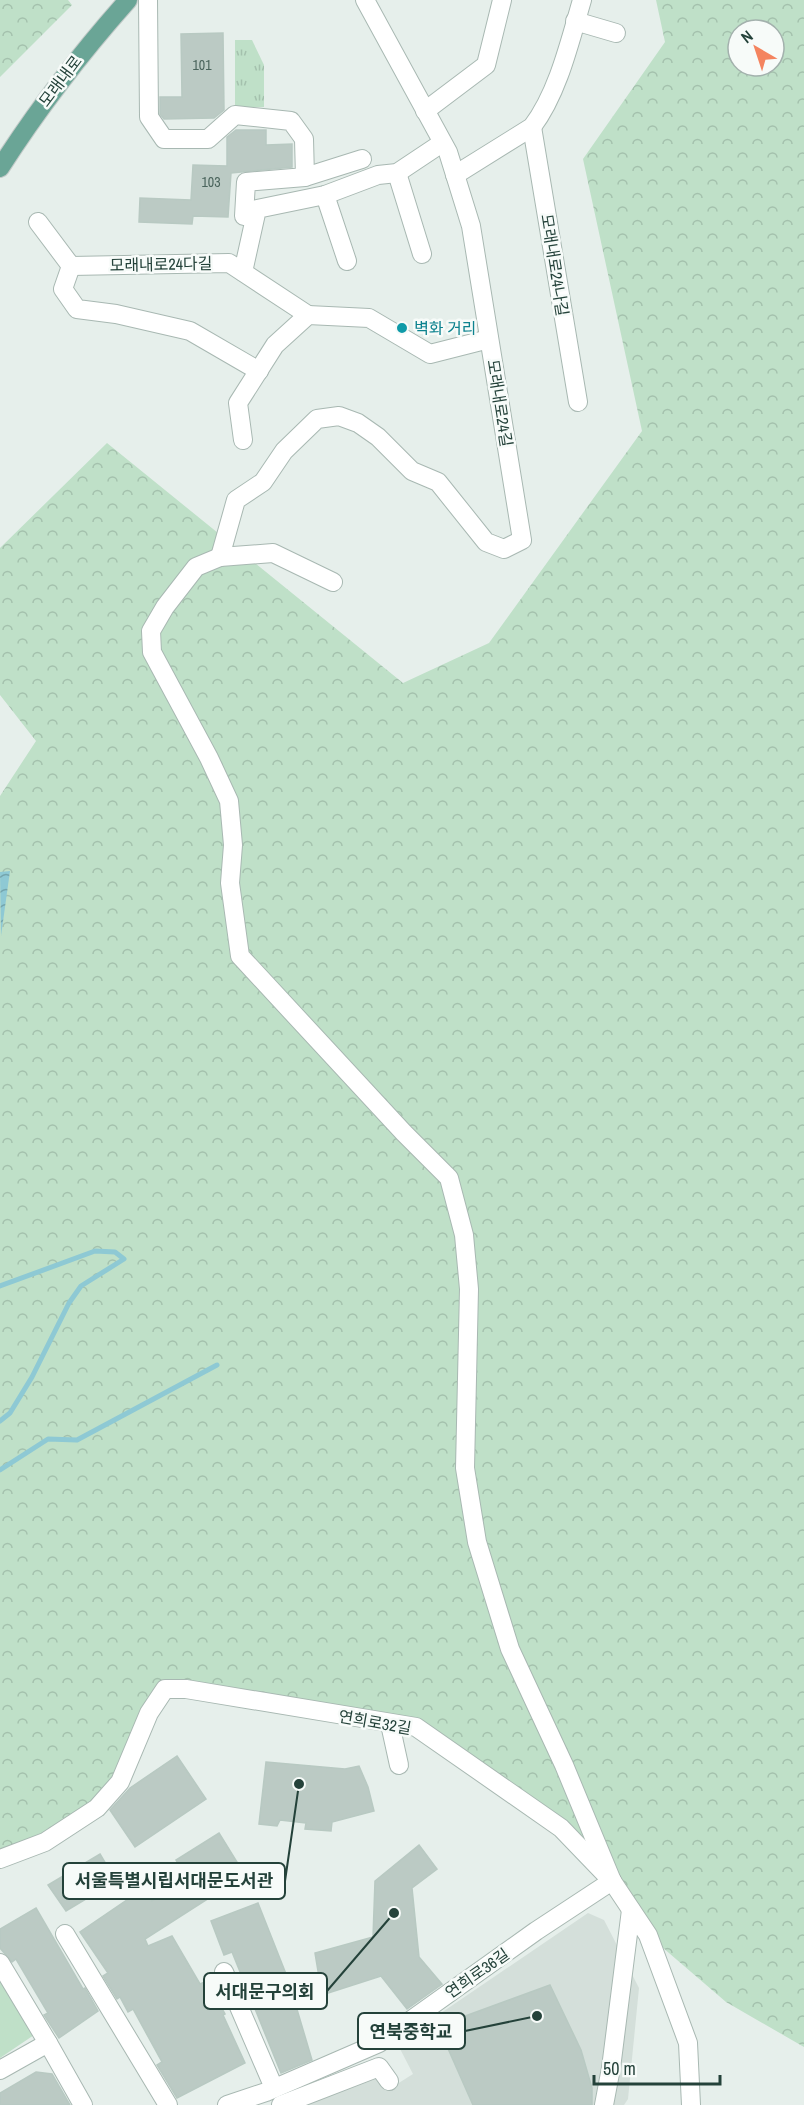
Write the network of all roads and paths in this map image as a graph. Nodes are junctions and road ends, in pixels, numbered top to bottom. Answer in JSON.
{"nodes":[{"id":1,"x":128,"y":0,"type":"edge"},
{"id":2,"x":148,"y":0,"type":"edge"},
{"id":3,"x":365,"y":0,"type":"edge"},
{"id":4,"x":502,"y":0,"type":"edge"},
{"id":5,"x":582,"y":0,"type":"edge"},
{"id":6,"x":575,"y":21,"type":"junction"},
{"id":7,"x":616,"y":33,"type":"dead end"},
{"id":8,"x":425,"y":111,"type":"junction"},
{"id":9,"x":532,"y":127,"type":"junction"},
{"id":10,"x":442,"y":142,"type":"junction"},
{"id":11,"x":362,"y":159,"type":"dead end"},
{"id":12,"x":0,"y":168,"type":"edge"},
{"id":13,"x":397,"y":173,"type":"junction"},
{"id":14,"x":455,"y":175,"type":"junction"},
{"id":15,"x":305,"y":177,"type":"junction"},
{"id":16,"x":325,"y":195,"type":"junction"},
{"id":17,"x":244,"y":216,"type":"dead end"},
{"id":18,"x":38,"y":222,"type":"dead end"},
{"id":19,"x":422,"y":254,"type":"dead end"},
{"id":20,"x":347,"y":261,"type":"dead end"},
{"id":21,"x":71,"y":266,"type":"junction"},
{"id":22,"x":243,"y":272,"type":"junction"},
{"id":23,"x":308,"y":315,"type":"junction"},
{"id":24,"x":489,"y":339,"type":"junction"},
{"id":25,"x":259,"y":371,"type":"junction"},
{"id":26,"x":578,"y":402,"type":"dead end"},
{"id":27,"x":243,"y":440,"type":"dead end"},
{"id":28,"x":219,"y":557,"type":"junction"},
{"id":29,"x":333,"y":582,"type":"dead end"},
{"id":30,"x":390,"y":1724,"type":"junction"},
{"id":31,"x":399,"y":1765,"type":"dead end"},
{"id":32,"x":0,"y":1859,"type":"edge"},
{"id":33,"x":612,"y":1881,"type":"junction"},
{"id":34,"x":631,"y":1910,"type":"junction"},
{"id":35,"x":65,"y":1934,"type":"dead end"},
{"id":36,"x":0,"y":1963,"type":"edge"},
{"id":37,"x":224,"y":1972,"type":"dead end"},
{"id":38,"x":48,"y":2043,"type":"junction"},
{"id":39,"x":0,"y":2070,"type":"edge"},
{"id":40,"x":389,"y":2081,"type":"dead end"},
{"id":41,"x":278,"y":2097,"type":"edge"},
{"id":42,"x":83,"y":2105,"type":"edge"},
{"id":43,"x":168,"y":2105,"type":"edge"},
{"id":44,"x":227,"y":2105,"type":"edge"},
{"id":45,"x":604,"y":2105,"type":"edge"},
{"id":46,"x":691,"y":2105,"type":"edge"}],
"edges":[{"from":1,"to":12,"type":"main road","name":"모래내로"},
{"from":2,"to":15,"type":"street"},
{"from":3,"to":8,"type":"street","name":"모래내로24길"},
{"from":4,"to":8,"type":"street"},
{"from":5,"to":6,"type":"street"},
{"from":6,"to":7,"type":"street"},
{"from":6,"to":9,"type":"street"},
{"from":8,"to":10,"type":"street","name":"모래내로24길"},
{"from":9,"to":14,"type":"street"},
{"from":9,"to":26,"type":"street","name":"모래내로24나길"},
{"from":10,"to":13,"type":"street"},
{"from":10,"to":14,"type":"street","name":"모래내로24길"},
{"from":11,"to":15,"type":"street"},
{"from":13,"to":16,"type":"street"},
{"from":13,"to":19,"type":"street"},
{"from":14,"to":24,"type":"street","name":"모래내로24길"},
{"from":15,"to":17,"type":"street"},
{"from":16,"to":20,"type":"street"},
{"from":16,"to":22,"type":"street"},
{"from":18,"to":21,"type":"street"},
{"from":21,"to":22,"type":"street","name":"모래내로24다길"},
{"from":21,"to":25,"type":"street"},
{"from":22,"to":23,"type":"street","name":"모래내로24다길"},
{"from":23,"to":24,"type":"street"},
{"from":23,"to":25,"type":"street"},
{"from":24,"to":28,"type":"street","name":"모래내로24길"},
{"from":25,"to":27,"type":"street"},
{"from":28,"to":29,"type":"street"},
{"from":28,"to":33,"type":"street"},
{"from":30,"to":31,"type":"street"},
{"from":30,"to":32,"type":"street","name":"연희로32길"},
{"from":30,"to":33,"type":"street","name":"연희로32길"},
{"from":33,"to":34,"type":"street","name":"연희로32길"},
{"from":33,"to":41,"type":"street","name":"연희로36길"},
{"from":34,"to":45,"type":"street"},
{"from":34,"to":46,"type":"street","name":"연희로32길"},
{"from":35,"to":43,"type":"street"},
{"from":36,"to":38,"type":"street"},
{"from":37,"to":41,"type":"street"},
{"from":38,"to":39,"type":"street"},
{"from":38,"to":42,"type":"street"},
{"from":40,"to":41,"type":"street"},
{"from":41,"to":44,"type":"street","name":"연희로36길"}]}
